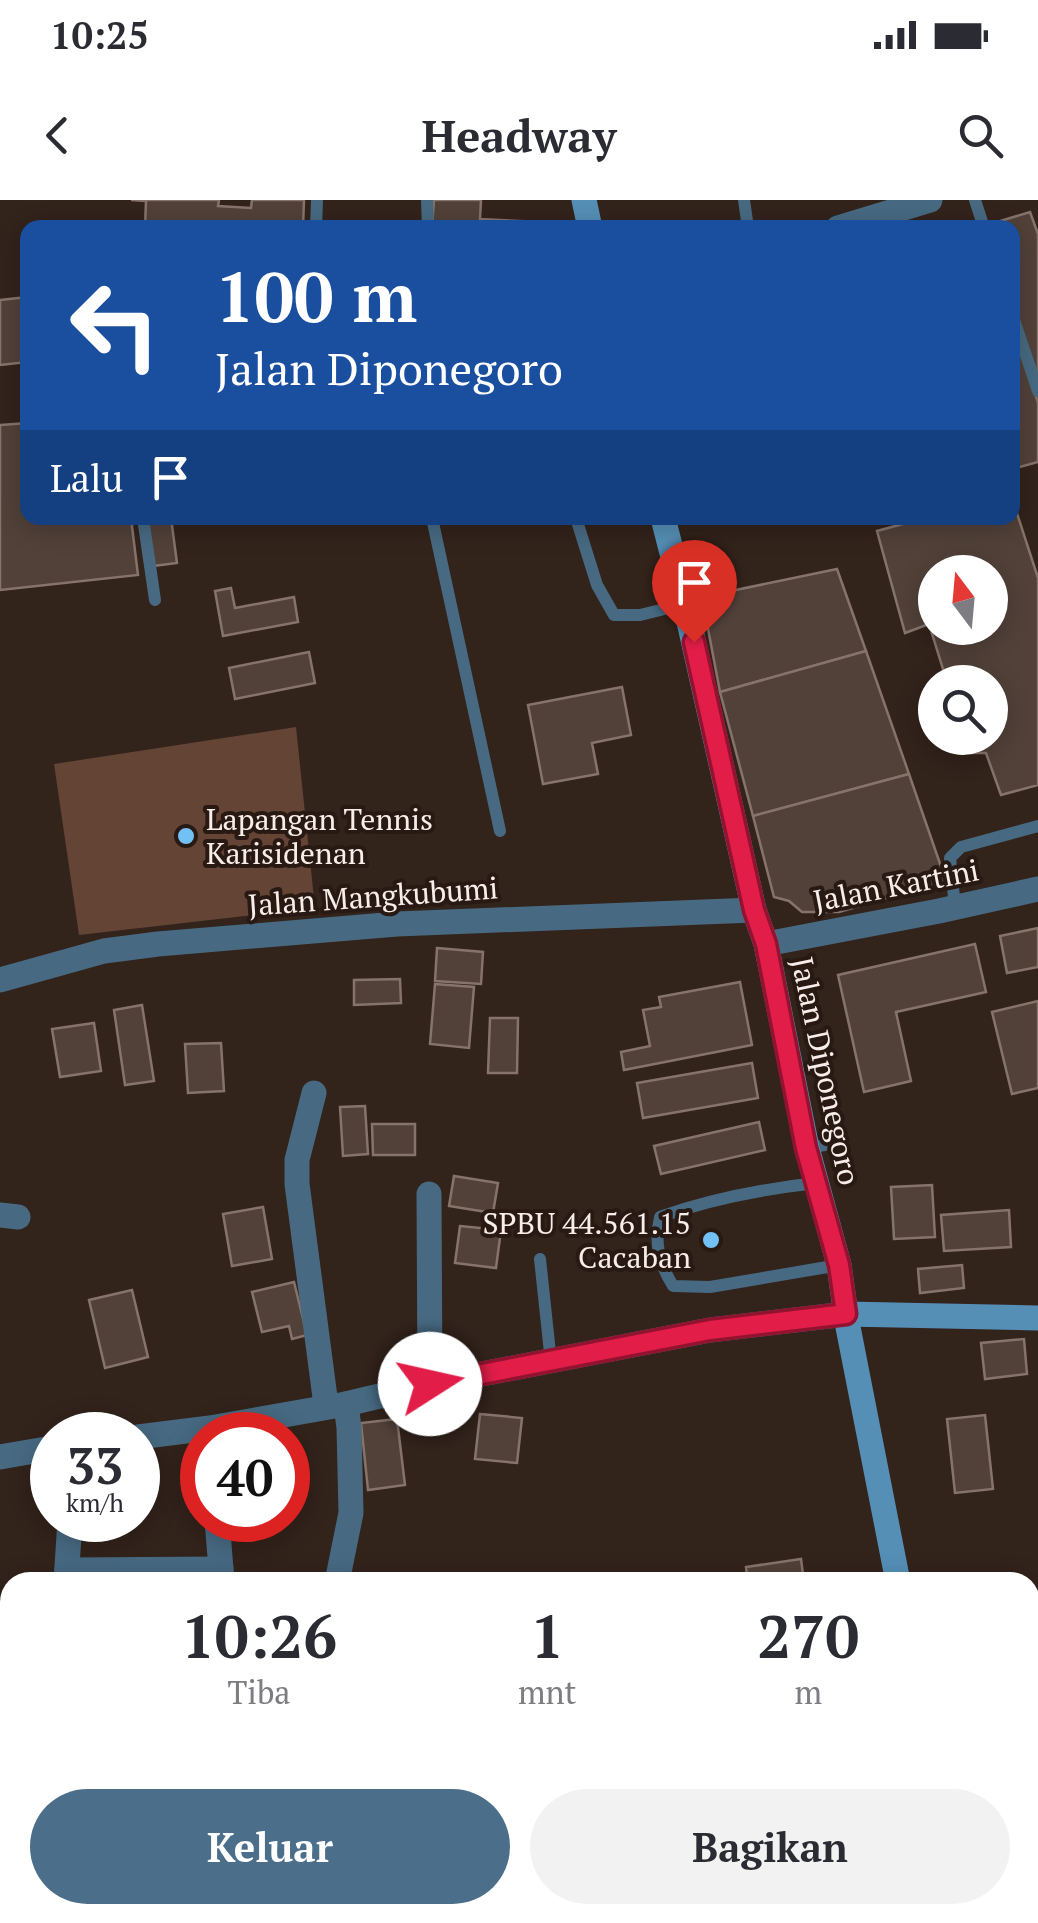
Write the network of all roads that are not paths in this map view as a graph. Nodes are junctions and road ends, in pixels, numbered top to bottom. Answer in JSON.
{"nodes":[{"id":1,"x":930,"y":200,"type":"edge"},
{"id":2,"x":864,"y":220,"type":"edge"},
{"id":3,"x":1020,"y":338,"type":"edge"},
{"id":4,"x":1038,"y":391,"type":"edge"},
{"id":5,"x":144,"y":525,"type":"edge"},
{"id":6,"x":434,"y":525,"type":"edge"},
{"id":7,"x":578,"y":525,"type":"edge"},
{"id":8,"x":664,"y":525,"type":"edge"},
{"id":9,"x":155,"y":600,"type":"dead end"},
{"id":10,"x":685,"y":604,"type":"junction"},
{"id":11,"x":1038,"y":826,"type":"edge"},
{"id":12,"x":500,"y":830,"type":"dead end"},
{"id":13,"x":1038,"y":889,"type":"edge"},
{"id":14,"x":955,"y":907,"type":"junction"},
{"id":15,"x":754,"y":910,"type":"junction"},
{"id":16,"x":766,"y":944,"type":"junction"},
{"id":17,"x":0,"y":980,"type":"edge"},
{"id":18,"x":314,"y":1093,"type":"dead end"},
{"id":19,"x":842,"y":1142,"type":"dead end"},
{"id":20,"x":806,"y":1148,"type":"junction"},
{"id":21,"x":816,"y":1183,"type":"junction"},
{"id":22,"x":428,"y":1194,"type":"dead end"},
{"id":23,"x":540,"y":1258,"type":"dead end"},
{"id":24,"x":839,"y":1265,"type":"junction"},
{"id":25,"x":846,"y":1314,"type":"junction"},
{"id":26,"x":1038,"y":1318,"type":"edge"},
{"id":27,"x":551,"y":1362,"type":"junction"},
{"id":28,"x":430,"y":1384,"type":"junction"},
{"id":29,"x":336,"y":1405,"type":"junction"},
{"id":30,"x":160,"y":1434,"type":"edge"},
{"id":31,"x":30,"y":1452,"type":"edge"},
{"id":32,"x":0,"y":1458,"type":"edge"},
{"id":33,"x":68,"y":1542,"type":"edge"},
{"id":34,"x":219,"y":1542,"type":"edge"},
{"id":35,"x":66,"y":1572,"type":"edge"},
{"id":36,"x":222,"y":1572,"type":"edge"},
{"id":37,"x":339,"y":1572,"type":"edge"},
{"id":38,"x":896,"y":1572,"type":"edge"}],
"edges":[{"from":1,"to":2,"type":"street"},
{"from":3,"to":4,"type":"lane"},
{"from":5,"to":9,"type":"lane"},
{"from":6,"to":12,"type":"lane"},
{"from":7,"to":10,"type":"lane"},
{"from":8,"to":10,"type":"main road","name":"Jalan Diponegoro"},
{"from":10,"to":15,"type":"main road","name":"Jalan Diponegoro"},
{"from":11,"to":14,"type":"lane"},
{"from":13,"to":14,"type":"street","name":"Jalan Kartini"},
{"from":14,"to":16,"type":"street","name":"Jalan Kartini"},
{"from":15,"to":16,"type":"main road","name":"Jalan Diponegoro"},
{"from":15,"to":17,"type":"street","name":"Jalan Mangkubumi"},
{"from":16,"to":20,"type":"main road","name":"Jalan Diponegoro"},
{"from":18,"to":29,"type":"street"},
{"from":19,"to":20,"type":"lane"},
{"from":20,"to":21,"type":"main road","name":"Jalan Diponegoro"},
{"from":21,"to":24,"type":"main road","name":"Jalan Diponegoro"},
{"from":21,"to":24,"type":"lane"},
{"from":22,"to":28,"type":"street"},
{"from":23,"to":27,"type":"lane"},
{"from":24,"to":25,"type":"main road","name":"Jalan Diponegoro"},
{"from":25,"to":26,"type":"main road"},
{"from":25,"to":27,"type":"street"},
{"from":25,"to":38,"type":"main road","name":"Jalan Diponegoro"},
{"from":27,"to":28,"type":"street"},
{"from":28,"to":29,"type":"street"},
{"from":29,"to":30,"type":"street"},
{"from":29,"to":37,"type":"street"},
{"from":31,"to":32,"type":"street"},
{"from":33,"to":35,"type":"street"},
{"from":34,"to":36,"type":"street"}]}
